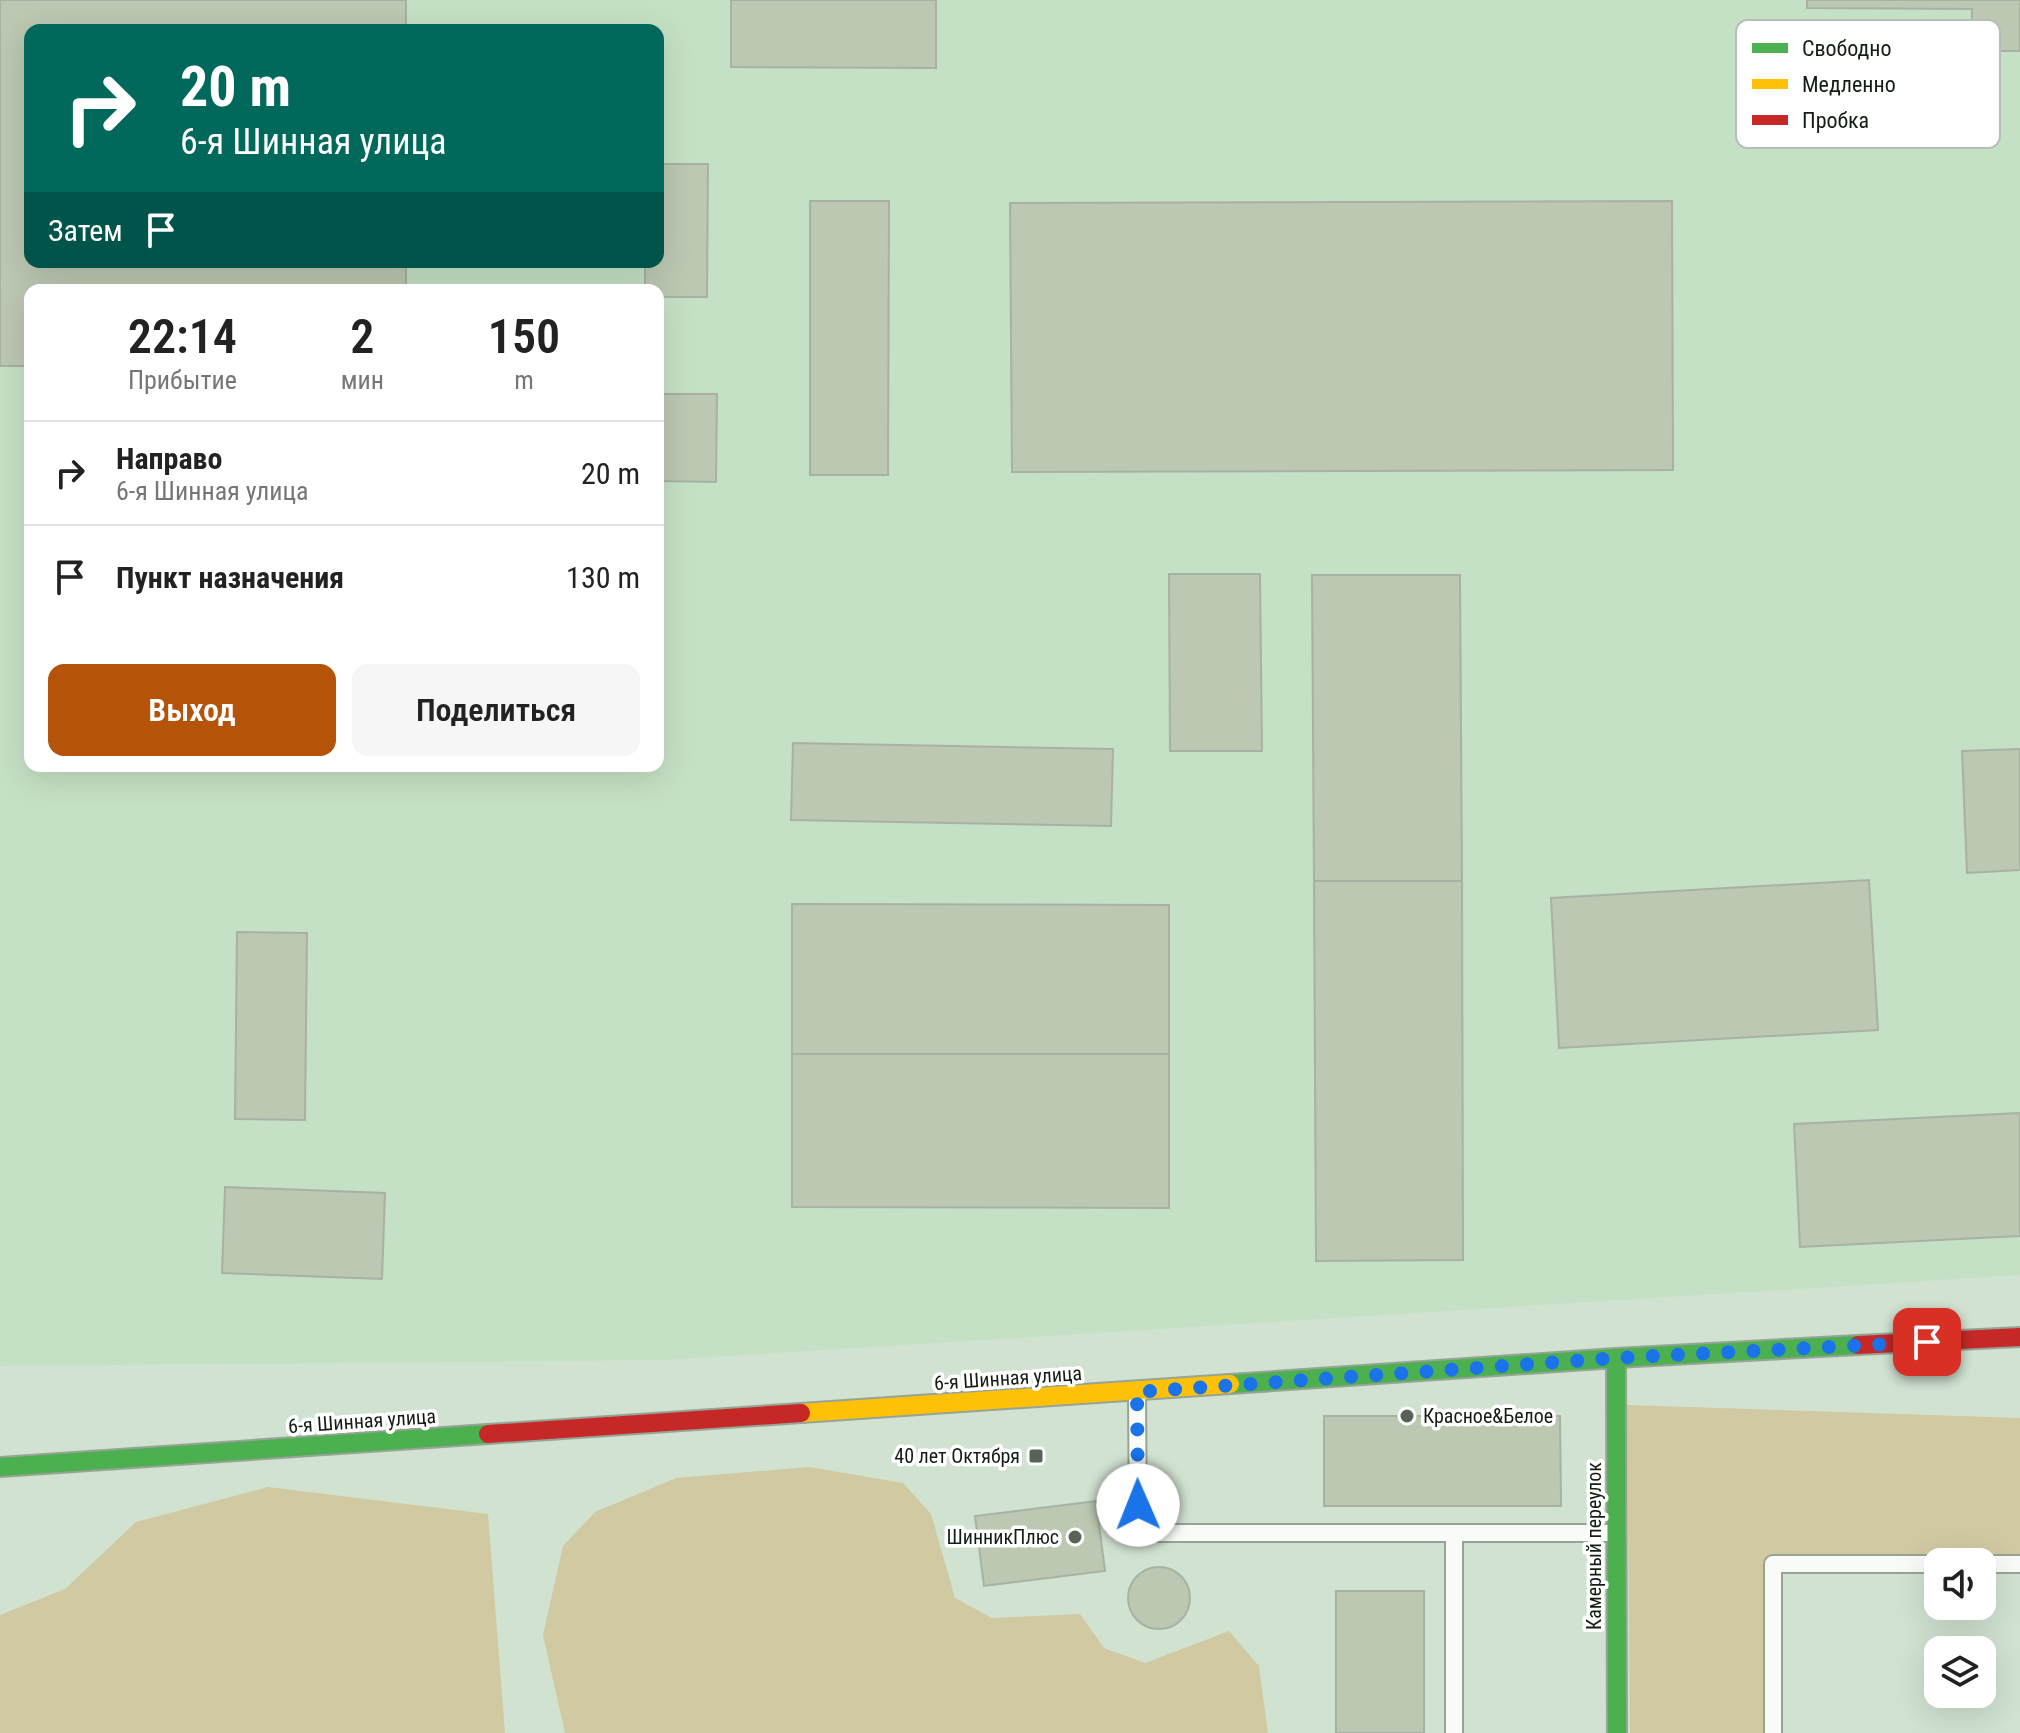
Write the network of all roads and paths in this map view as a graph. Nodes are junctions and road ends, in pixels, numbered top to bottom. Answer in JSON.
{"nodes":[{"id":1,"x":2020,"y":1337,"type":"edge"},
{"id":2,"x":1616,"y":1358,"type":"junction"},
{"id":3,"x":1137,"y":1392,"type":"junction"},
{"id":4,"x":0,"y":1467,"type":"edge"},
{"id":5,"x":1454,"y":1533,"type":"junction"},
{"id":6,"x":1616,"y":1533,"type":"junction"},
{"id":7,"x":1924,"y":1564,"type":"edge"},
{"id":8,"x":1996,"y":1564,"type":"edge"},
{"id":9,"x":2020,"y":1564,"type":"edge"},
{"id":10,"x":1454,"y":1733,"type":"edge"},
{"id":11,"x":1617,"y":1733,"type":"edge"},
{"id":12,"x":1773,"y":1733,"type":"edge"}],
"edges":[{"from":1,"to":2,"type":"main road","name":"6-я Шинная улица"},
{"from":2,"to":3,"type":"main road","name":"6-я Шинная улица"},
{"from":2,"to":6,"type":"main road","name":"Камерный переулок"},
{"from":3,"to":4,"type":"main road","name":"6-я Шинная улица"},
{"from":3,"to":5,"type":"lane"},
{"from":5,"to":6,"type":"lane"},
{"from":5,"to":10,"type":"lane"},
{"from":6,"to":11,"type":"main road","name":"Камерный переулок"},
{"from":7,"to":12,"type":"lane"},
{"from":8,"to":9,"type":"lane"}]}
